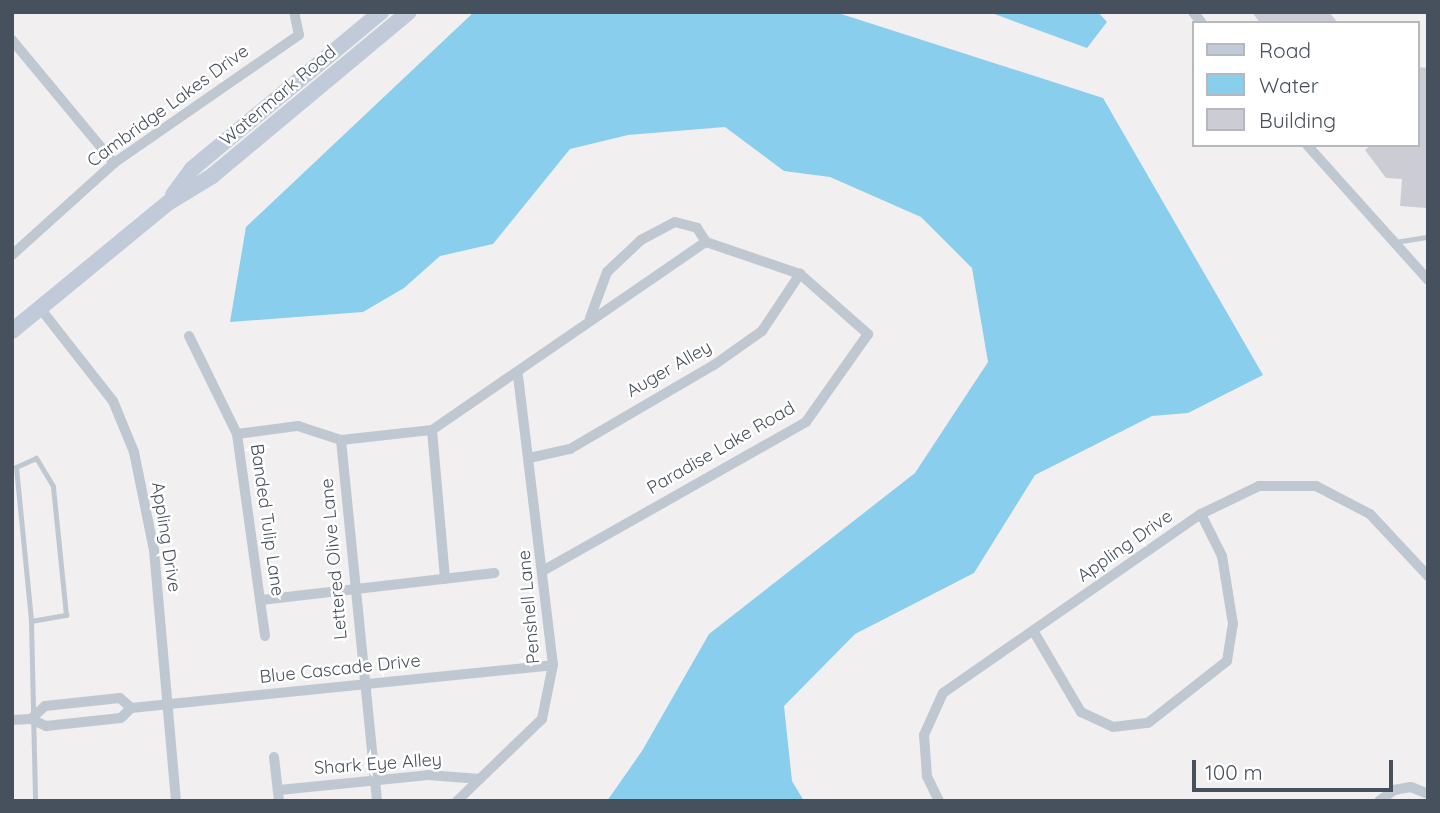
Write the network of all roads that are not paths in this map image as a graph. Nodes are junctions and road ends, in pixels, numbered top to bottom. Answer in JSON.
{"nodes":[{"id":1,"x":294,"y":12,"type":"edge"},
{"id":2,"x":381,"y":12,"type":"edge"},
{"id":3,"x":408,"y":12,"type":"edge"},
{"id":4,"x":12,"y":40,"type":"edge"},
{"id":5,"x":1309,"y":147,"type":"edge"},
{"id":6,"x":114,"y":163,"type":"junction"},
{"id":7,"x":168,"y":203,"type":"junction"},
{"id":8,"x":1428,"y":237,"type":"edge"},
{"id":9,"x":706,"y":242,"type":"junction"},
{"id":10,"x":1392,"y":243,"type":"junction"},
{"id":11,"x":12,"y":255,"type":"edge"},
{"id":12,"x":800,"y":274,"type":"junction"},
{"id":13,"x":1428,"y":280,"type":"edge"},
{"id":14,"x":40,"y":308,"type":"junction"},
{"id":15,"x":590,"y":318,"type":"junction"},
{"id":16,"x":12,"y":331,"type":"edge"},
{"id":17,"x":189,"y":336,"type":"dead end"},
{"id":18,"x":518,"y":374,"type":"junction"},
{"id":19,"x":432,"y":430,"type":"junction"},
{"id":20,"x":237,"y":434,"type":"junction"},
{"id":21,"x":341,"y":440,"type":"junction"},
{"id":22,"x":529,"y":457,"type":"junction"},
{"id":23,"x":1201,"y":514,"type":"junction"},
{"id":24,"x":544,"y":570,"type":"junction"},
{"id":25,"x":494,"y":573,"type":"dead end"},
{"id":26,"x":1428,"y":576,"type":"edge"},
{"id":27,"x":445,"y":578,"type":"junction"},
{"id":28,"x":355,"y":589,"type":"junction"},
{"id":29,"x":261,"y":600,"type":"junction"},
{"id":30,"x":31,"y":621,"type":"junction"},
{"id":31,"x":1034,"y":632,"type":"junction"},
{"id":32,"x":265,"y":636,"type":"dead end"},
{"id":33,"x":553,"y":665,"type":"junction"},
{"id":34,"x":363,"y":684,"type":"junction"},
{"id":35,"x":169,"y":703,"type":"junction"},
{"id":36,"x":131,"y":708,"type":"junction"},
{"id":37,"x":31,"y":719,"type":"junction"},
{"id":38,"x":12,"y":720,"type":"edge"},
{"id":39,"x":274,"y":757,"type":"dead end"},
{"id":40,"x":374,"y":778,"type":"junction"},
{"id":41,"x":480,"y":779,"type":"junction"},
{"id":42,"x":1428,"y":794,"type":"edge"},
{"id":43,"x":279,"y":795,"type":"edge"},
{"id":44,"x":34,"y":801,"type":"edge"},
{"id":45,"x":176,"y":801,"type":"edge"},
{"id":46,"x":377,"y":801,"type":"edge"},
{"id":47,"x":457,"y":801,"type":"edge"},
{"id":48,"x":939,"y":801,"type":"edge"},
{"id":49,"x":1379,"y":801,"type":"edge"}],
"edges":[{"from":1,"to":6,"type":"street","name":"Cambridge Lakes Drive"},
{"from":2,"to":7,"type":"street","name":"Watermark Road"},
{"from":3,"to":7,"type":"street","name":"Watermark Road"},
{"from":4,"to":6,"type":"street"},
{"from":5,"to":10,"type":"street"},
{"from":6,"to":11,"type":"street","name":"Cambridge Lakes Drive"},
{"from":7,"to":14,"type":"street","name":"Watermark Road"},
{"from":8,"to":10,"type":"lane"},
{"from":9,"to":12,"type":"street","name":"Paradise Lake Road"},
{"from":9,"to":15,"type":"street"},
{"from":9,"to":15,"type":"street","name":"Paradise Lake Road"},
{"from":10,"to":13,"type":"street"},
{"from":12,"to":22,"type":"street","name":"Auger Alley"},
{"from":12,"to":24,"type":"street","name":"Paradise Lake Road"},
{"from":14,"to":16,"type":"street","name":"Watermark Road"},
{"from":14,"to":35,"type":"street","name":"Appling Drive"},
{"from":15,"to":18,"type":"street"},
{"from":17,"to":20,"type":"street","name":"Banded Tulip Lane"},
{"from":18,"to":19,"type":"street"},
{"from":18,"to":22,"type":"street","name":"Penshell Lane"},
{"from":19,"to":21,"type":"street"},
{"from":19,"to":27,"type":"street"},
{"from":20,"to":21,"type":"street"},
{"from":20,"to":29,"type":"street","name":"Banded Tulip Lane"},
{"from":21,"to":28,"type":"street","name":"Lettered Olive Lane"},
{"from":22,"to":24,"type":"street","name":"Penshell Lane"},
{"from":23,"to":26,"type":"street","name":"Appling Drive"},
{"from":23,"to":31,"type":"street","name":"Appling Drive"},
{"from":23,"to":31,"type":"street"},
{"from":24,"to":33,"type":"street","name":"Penshell Lane"},
{"from":25,"to":27,"type":"street"},
{"from":27,"to":28,"type":"street"},
{"from":28,"to":29,"type":"street"},
{"from":28,"to":34,"type":"street","name":"Lettered Olive Lane"},
{"from":29,"to":32,"type":"street","name":"Banded Tulip Lane"},
{"from":30,"to":30,"type":"lane"},
{"from":30,"to":37,"type":"lane"},
{"from":31,"to":48,"type":"street","name":"Appling Drive"},
{"from":33,"to":34,"type":"street","name":"Blue Cascade Drive"},
{"from":33,"to":41,"type":"street","name":"Penshell Lane"},
{"from":34,"to":35,"type":"street","name":"Blue Cascade Drive"},
{"from":34,"to":40,"type":"street","name":"Lettered Olive Lane"},
{"from":35,"to":36,"type":"street","name":"Blue Cascade Drive"},
{"from":35,"to":45,"type":"street","name":"Appling Drive"},
{"from":36,"to":37,"type":"street","name":"Blue Cascade Drive"},
{"from":36,"to":37,"type":"street","name":"Blue Cascade Drive"},
{"from":37,"to":38,"type":"street","name":"Blue Cascade Drive"},
{"from":37,"to":44,"type":"lane"},
{"from":39,"to":43,"type":"street"},
{"from":40,"to":41,"type":"street","name":"Shark Eye Alley"},
{"from":40,"to":43,"type":"street","name":"Shark Eye Alley"},
{"from":40,"to":46,"type":"street","name":"Lettered Olive Lane"},
{"from":41,"to":47,"type":"street","name":"Penshell Lane"},
{"from":42,"to":49,"type":"street"}]}
